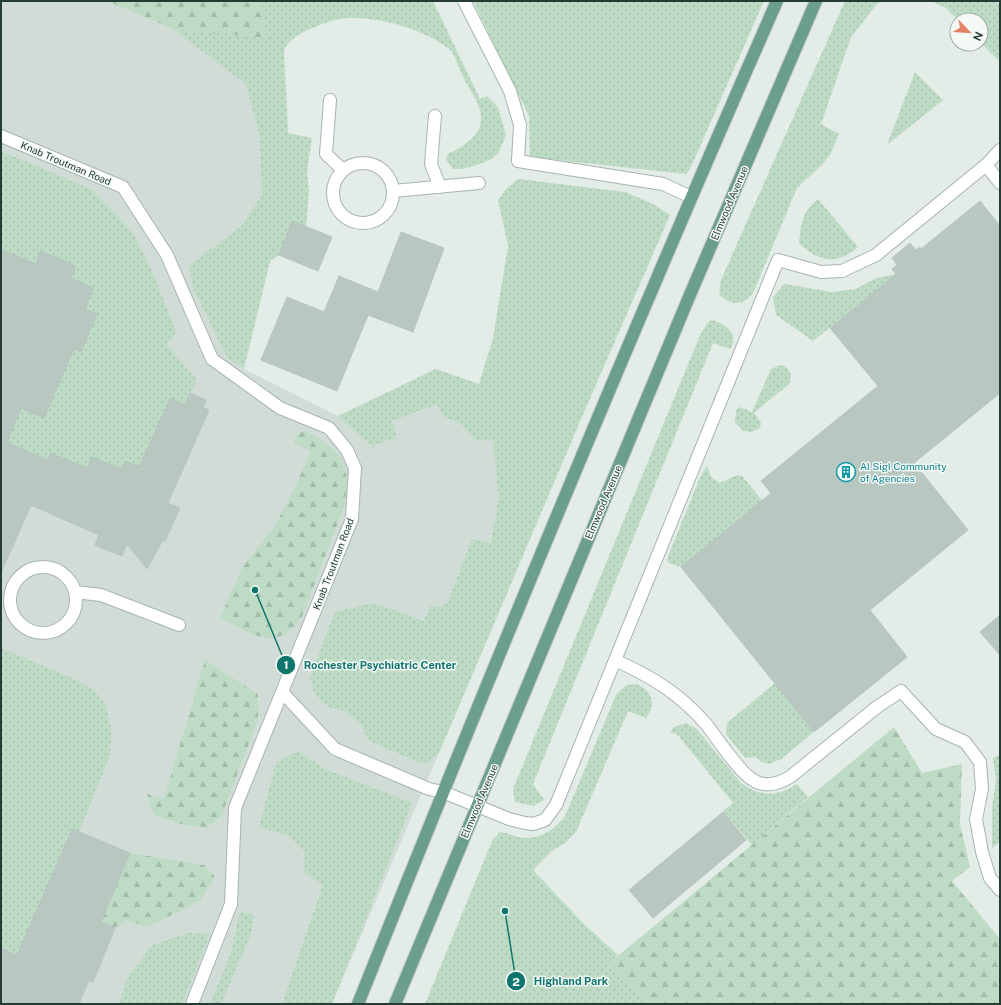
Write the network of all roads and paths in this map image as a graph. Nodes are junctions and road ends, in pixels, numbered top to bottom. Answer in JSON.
{"nodes":[{"id":1,"x":464,"y":1,"type":"edge"},
{"id":2,"x":778,"y":1,"type":"edge"},
{"id":3,"x":816,"y":1,"type":"edge"},
{"id":4,"x":330,"y":100,"type":"dead end"},
{"id":5,"x":435,"y":116,"type":"dead end"},
{"id":6,"x":1,"y":136,"type":"edge"},
{"id":7,"x":1000,"y":150,"type":"edge"},
{"id":8,"x":986,"y":165,"type":"junction"},
{"id":9,"x":343,"y":170,"type":"junction"},
{"id":10,"x":479,"y":183,"type":"dead end"},
{"id":11,"x":1000,"y":183,"type":"edge"},
{"id":12,"x":440,"y":187,"type":"junction"},
{"id":13,"x":393,"y":191,"type":"junction"},
{"id":14,"x":691,"y":196,"type":"junction"},
{"id":15,"x":76,"y":592,"type":"junction"},
{"id":16,"x":179,"y":625,"type":"dead end"},
{"id":17,"x":614,"y":660,"type":"junction"},
{"id":18,"x":282,"y":692,"type":"junction"},
{"id":19,"x":443,"y":792,"type":"junction"},
{"id":20,"x":477,"y":805,"type":"junction"},
{"id":21,"x":1000,"y":890,"type":"edge"},
{"id":22,"x":192,"y":1004,"type":"edge"},
{"id":23,"x":358,"y":1004,"type":"edge"},
{"id":24,"x":395,"y":1004,"type":"edge"}],
"edges":[{"from":1,"to":14,"type":"street"},
{"from":2,"to":14,"type":"main road"},
{"from":3,"to":20,"type":"main road","name":"Elmwood Avenue"},
{"from":4,"to":9,"type":"street"},
{"from":5,"to":12,"type":"street"},
{"from":6,"to":18,"type":"street","name":"Knab Troutman Road"},
{"from":7,"to":8,"type":"street"},
{"from":8,"to":11,"type":"street"},
{"from":8,"to":17,"type":"street"},
{"from":9,"to":13,"type":"street"},
{"from":9,"to":13,"type":"street"},
{"from":10,"to":12,"type":"street"},
{"from":12,"to":13,"type":"street"},
{"from":14,"to":19,"type":"main road"},
{"from":15,"to":15,"type":"street"},
{"from":15,"to":16,"type":"street"},
{"from":17,"to":20,"type":"street"},
{"from":17,"to":21,"type":"street"},
{"from":18,"to":19,"type":"street"},
{"from":18,"to":22,"type":"street","name":"Knab Troutman Road"},
{"from":19,"to":20,"type":"street"},
{"from":19,"to":23,"type":"main road"},
{"from":20,"to":24,"type":"main road","name":"Elmwood Avenue"}]}
